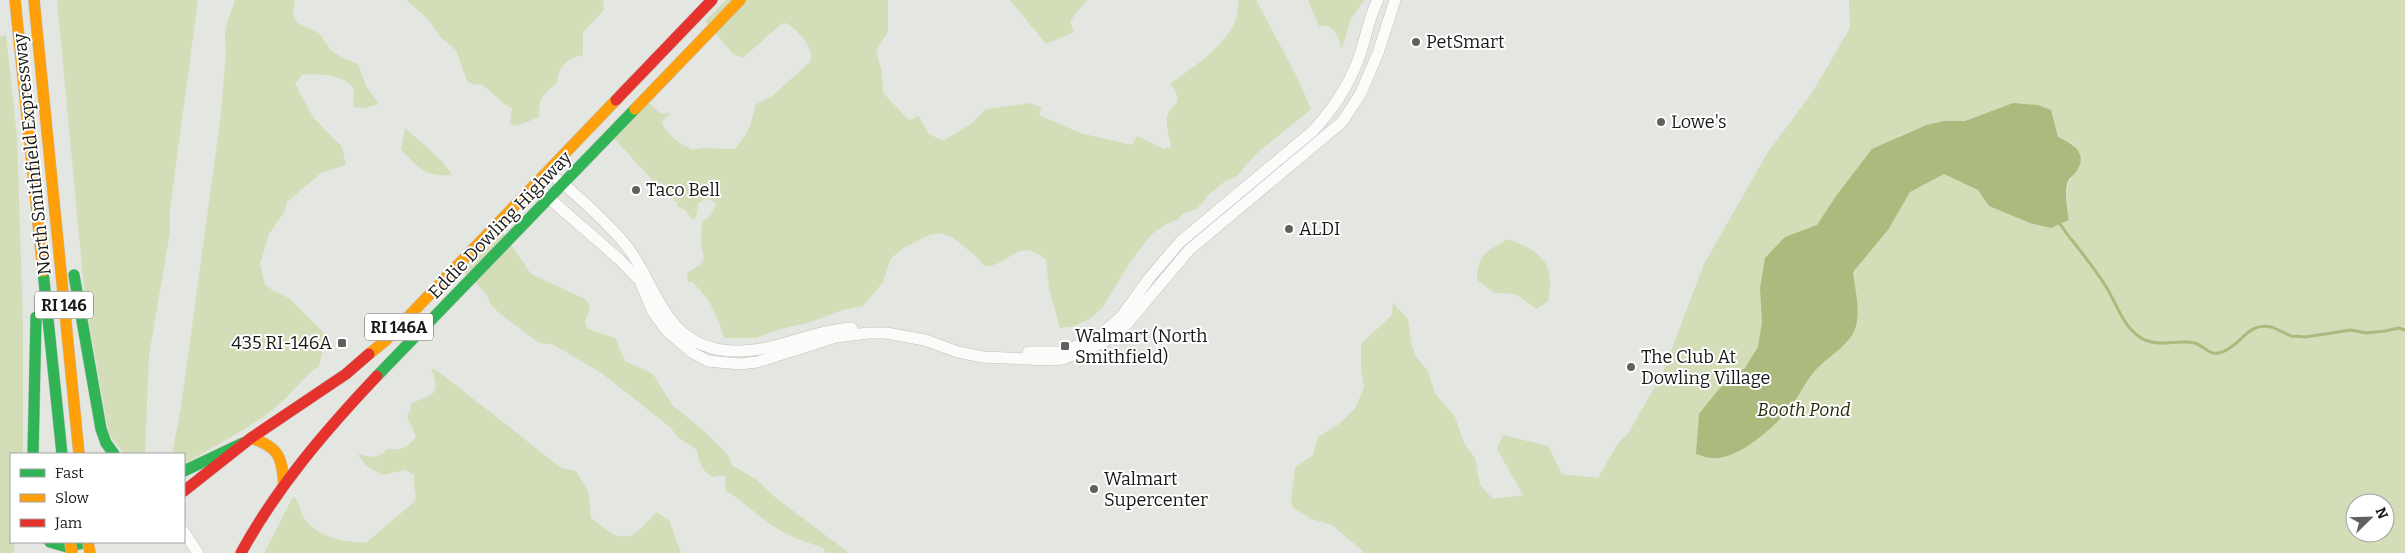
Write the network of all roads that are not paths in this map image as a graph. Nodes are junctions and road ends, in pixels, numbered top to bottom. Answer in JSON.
{"nodes":[{"id":1,"x":15,"y":0,"type":"edge"},
{"id":2,"x":34,"y":0,"type":"edge"},
{"id":3,"x":712,"y":0,"type":"edge"},
{"id":4,"x":740,"y":0,"type":"edge"},
{"id":5,"x":1378,"y":0,"type":"edge"},
{"id":6,"x":1395,"y":0,"type":"edge"},
{"id":7,"x":50,"y":155,"type":"junction"},
{"id":8,"x":33,"y":167,"type":"junction"},
{"id":9,"x":548,"y":171,"type":"junction"},
{"id":10,"x":564,"y":184,"type":"junction"},
{"id":11,"x":535,"y":186,"type":"junction"},
{"id":12,"x":550,"y":198,"type":"junction"},
{"id":13,"x":629,"y":250,"type":"junction"},
{"id":14,"x":620,"y":260,"type":"junction"},
{"id":15,"x":247,"y":440,"type":"junction"},
{"id":16,"x":33,"y":453,"type":"edge"},
{"id":17,"x":62,"y":453,"type":"edge"},
{"id":18,"x":80,"y":453,"type":"edge"},
{"id":19,"x":113,"y":453,"type":"edge"},
{"id":20,"x":185,"y":471,"type":"edge"},
{"id":21,"x":284,"y":485,"type":"junction"},
{"id":22,"x":185,"y":490,"type":"edge"},
{"id":23,"x":185,"y":534,"type":"edge"},
{"id":24,"x":53,"y":543,"type":"edge"},
{"id":25,"x":84,"y":543,"type":"edge"},
{"id":26,"x":101,"y":543,"type":"edge"},
{"id":27,"x":82,"y":553,"type":"edge"},
{"id":28,"x":198,"y":553,"type":"edge"},
{"id":29,"x":241,"y":553,"type":"edge"}],
"edges":[{"from":1,"to":8,"type":"main road","name":"North Smithfield Expressway","number":"RI 146"},
{"from":2,"to":7,"type":"main road","name":"North Smithfield Expressway","number":"RI 146"},
{"from":3,"to":9,"type":"main road","name":"Eddie Dowling Highway","number":"RI 146A"},
{"from":4,"to":10,"type":"main road","name":"Eddie Dowling Highway","number":"RI 146A"},
{"from":5,"to":13,"type":"street"},
{"from":6,"to":14,"type":"street"},
{"from":7,"to":18,"type":"main road","name":"North Smithfield Expressway","number":"RI 146"},
{"from":7,"to":19,"type":"main road"},
{"from":8,"to":16,"type":"main road"},
{"from":8,"to":17,"type":"main road","name":"North Smithfield Expressway","number":"RI 146"},
{"from":9,"to":10,"type":"street"},
{"from":9,"to":11,"type":"main road","name":"Eddie Dowling Highway","number":"RI 146A"},
{"from":10,"to":12,"type":"main road","name":"Eddie Dowling Highway","number":"RI 146A"},
{"from":10,"to":13,"type":"street"},
{"from":11,"to":12,"type":"street"},
{"from":11,"to":15,"type":"main road","name":"Eddie Dowling Highway","number":"RI 146A"},
{"from":12,"to":14,"type":"street"},
{"from":12,"to":21,"type":"main road","name":"Eddie Dowling Highway","number":"RI 146A"},
{"from":13,"to":14,"type":"street"},
{"from":15,"to":20,"type":"main road"},
{"from":15,"to":21,"type":"main road"},
{"from":15,"to":22,"type":"main road","number":"RI 146A"},
{"from":21,"to":29,"type":"main road","name":"Eddie Dowling Highway","number":"RI 146A"},
{"from":23,"to":28,"type":"street"},
{"from":24,"to":25,"type":"main road"},
{"from":26,"to":27,"type":"main road"}]}
